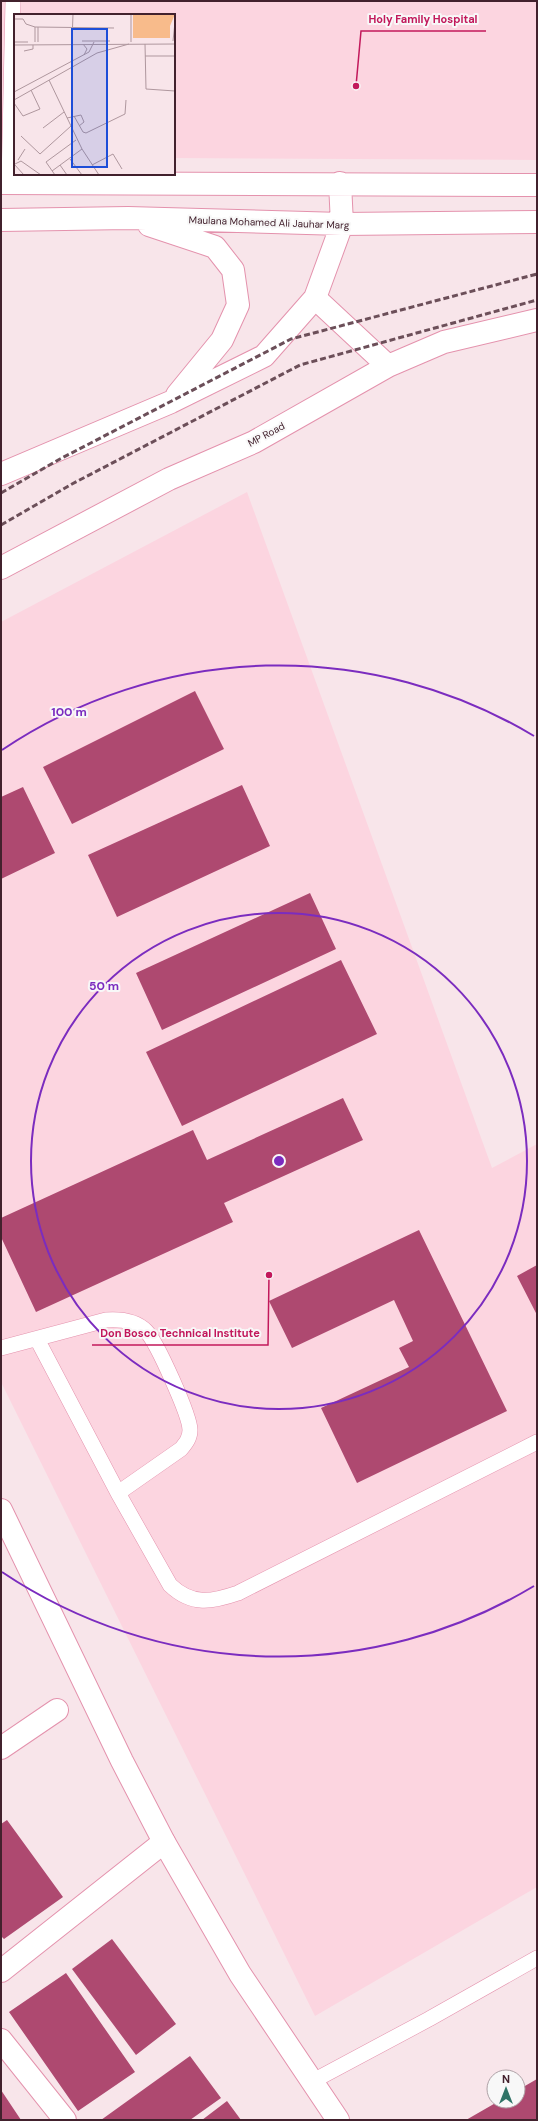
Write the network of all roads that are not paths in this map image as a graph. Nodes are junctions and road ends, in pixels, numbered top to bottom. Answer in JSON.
{"nodes":[{"id":1,"x":13,"y":1,"type":"edge"},
{"id":2,"x":5,"y":183,"type":"edge"},
{"id":3,"x":340,"y":183,"type":"junction"},
{"id":4,"x":537,"y":185,"type":"edge"},
{"id":5,"x":128,"y":218,"type":"junction"},
{"id":6,"x":1,"y":220,"type":"edge"},
{"id":7,"x":537,"y":222,"type":"edge"},
{"id":8,"x":342,"y":224,"type":"junction"},
{"id":9,"x":316,"y":298,"type":"junction"},
{"id":10,"x":537,"y":320,"type":"edge"},
{"id":11,"x":388,"y":366,"type":"junction"},
{"id":12,"x":171,"y":402,"type":"junction"},
{"id":13,"x":1,"y":474,"type":"edge"},
{"id":14,"x":1,"y":568,"type":"edge"},
{"id":15,"x":37,"y":1339,"type":"junction"},
{"id":16,"x":1,"y":1348,"type":"edge"},
{"id":17,"x":537,"y":1442,"type":"edge"},
{"id":18,"x":118,"y":1493,"type":"junction"},
{"id":19,"x":1,"y":1510,"type":"edge"},
{"id":20,"x":57,"y":1710,"type":"dead end"},
{"id":21,"x":1,"y":1748,"type":"edge"},
{"id":22,"x":164,"y":1842,"type":"junction"},
{"id":23,"x":537,"y":1958,"type":"edge"},
{"id":24,"x":1,"y":1971,"type":"edge"},
{"id":25,"x":1,"y":2040,"type":"edge"},
{"id":26,"x":313,"y":2081,"type":"junction"},
{"id":27,"x":65,"y":2120,"type":"edge"},
{"id":28,"x":338,"y":2120,"type":"edge"}],
"edges":[{"from":1,"to":2,"type":"lane"},
{"from":2,"to":3,"type":"main road"},
{"from":3,"to":4,"type":"main road"},
{"from":3,"to":8,"type":"main road"},
{"from":5,"to":6,"type":"main road","name":"Maulana Mohamed Ali Jauhar Marg"},
{"from":5,"to":8,"type":"main road","name":"Maulana Mohamed Ali Jauhar Marg"},
{"from":5,"to":12,"type":"main road"},
{"from":7,"to":8,"type":"main road","name":"Maulana Mohamed Ali Jauhar Marg"},
{"from":8,"to":9,"type":"main road"},
{"from":9,"to":11,"type":"main road"},
{"from":9,"to":12,"type":"main road"},
{"from":10,"to":11,"type":"main road","name":"MP Road"},
{"from":11,"to":14,"type":"main road","name":"MP Road"},
{"from":12,"to":13,"type":"main road"},
{"from":15,"to":16,"type":"lane"},
{"from":15,"to":18,"type":"lane"},
{"from":15,"to":18,"type":"lane"},
{"from":17,"to":18,"type":"lane"},
{"from":19,"to":22,"type":"main road"},
{"from":20,"to":21,"type":"main road"},
{"from":22,"to":24,"type":"main road"},
{"from":22,"to":26,"type":"main road"},
{"from":23,"to":26,"type":"lane"},
{"from":25,"to":27,"type":"main road"},
{"from":26,"to":28,"type":"main road"}]}
